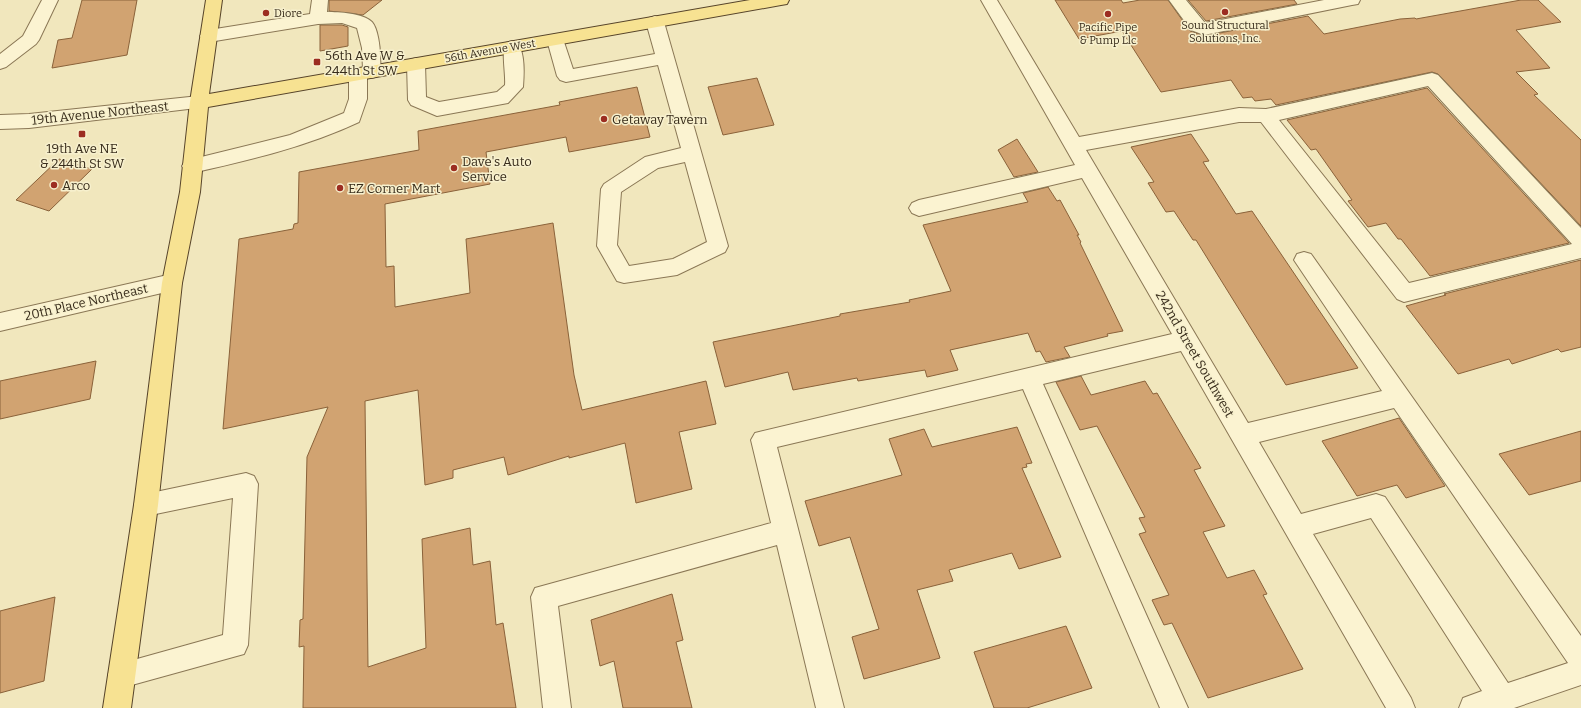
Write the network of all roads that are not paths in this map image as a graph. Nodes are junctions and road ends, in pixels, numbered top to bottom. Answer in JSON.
{"nodes":[{"id":1,"x":50,"y":0,"type":"edge"},
{"id":2,"x":214,"y":0,"type":"edge"},
{"id":3,"x":320,"y":0,"type":"edge"},
{"id":4,"x":781,"y":0,"type":"edge"},
{"id":5,"x":990,"y":0,"type":"edge"},
{"id":6,"x":1177,"y":0,"type":"edge"},
{"id":7,"x":1352,"y":0,"type":"edge"},
{"id":8,"x":318,"y":18,"type":"junction"},
{"id":9,"x":655,"y":22,"type":"junction"},
{"id":10,"x":209,"y":36,"type":"junction"},
{"id":11,"x":556,"y":40,"type":"junction"},
{"id":12,"x":512,"y":47,"type":"junction"},
{"id":13,"x":665,"y":58,"type":"junction"},
{"id":14,"x":0,"y":63,"type":"edge"},
{"id":15,"x":416,"y":64,"type":"junction"},
{"id":16,"x":365,"y":73,"type":"junction"},
{"id":17,"x":200,"y":102,"type":"junction"},
{"id":18,"x":1266,"y":116,"type":"junction"},
{"id":19,"x":0,"y":122,"type":"edge"},
{"id":20,"x":1074,"y":145,"type":"junction"},
{"id":21,"x":692,"y":153,"type":"junction"},
{"id":22,"x":192,"y":166,"type":"junction"},
{"id":23,"x":1088,"y":169,"type":"junction"},
{"id":24,"x":919,"y":208,"type":"dead end"},
{"id":25,"x":1581,"y":240,"type":"edge"},
{"id":26,"x":1581,"y":250,"type":"edge"},
{"id":27,"x":1304,"y":260,"type":"dead end"},
{"id":28,"x":172,"y":283,"type":"junction"},
{"id":29,"x":0,"y":322,"type":"edge"},
{"id":30,"x":1188,"y":340,"type":"junction"},
{"id":31,"x":1029,"y":377,"type":"junction"},
{"id":32,"x":1399,"y":397,"type":"junction"},
{"id":33,"x":1242,"y":435,"type":"junction"},
{"id":34,"x":146,"y":504,"type":"junction"},
{"id":35,"x":1296,"y":527,"type":"junction"},
{"id":36,"x":785,"y":531,"type":"junction"},
{"id":37,"x":1581,"y":659,"type":"edge"},
{"id":38,"x":1581,"y":672,"type":"edge"},
{"id":39,"x":121,"y":674,"type":"junction"},
{"id":40,"x":1502,"y":698,"type":"junction"},
{"id":41,"x":117,"y":708,"type":"edge"},
{"id":42,"x":558,"y":708,"type":"edge"},
{"id":43,"x":830,"y":708,"type":"edge"},
{"id":44,"x":1174,"y":708,"type":"edge"},
{"id":45,"x":1400,"y":708,"type":"edge"},
{"id":46,"x":1473,"y":708,"type":"edge"}],
"edges":[{"from":1,"to":14,"type":"street"},
{"from":2,"to":10,"type":"main road"},
{"from":3,"to":8,"type":"street"},
{"from":4,"to":9,"type":"main road","name":"56th Avenue West"},
{"from":5,"to":20,"type":"street","name":"242nd Street Southwest"},
{"from":6,"to":7,"type":"street"},
{"from":8,"to":10,"type":"street"},
{"from":8,"to":16,"type":"street"},
{"from":9,"to":11,"type":"main road","name":"56th Avenue West"},
{"from":9,"to":13,"type":"street"},
{"from":10,"to":17,"type":"main road"},
{"from":11,"to":12,"type":"main road","name":"56th Avenue West"},
{"from":11,"to":13,"type":"street"},
{"from":12,"to":15,"type":"main road","name":"56th Avenue West"},
{"from":12,"to":15,"type":"street"},
{"from":13,"to":21,"type":"street"},
{"from":15,"to":16,"type":"main road","name":"56th Avenue West"},
{"from":16,"to":17,"type":"main road","name":"56th Avenue West"},
{"from":16,"to":22,"type":"street"},
{"from":17,"to":19,"type":"street","name":"19th Avenue Northeast"},
{"from":17,"to":22,"type":"main road"},
{"from":18,"to":20,"type":"street"},
{"from":18,"to":25,"type":"street"},
{"from":18,"to":26,"type":"street"},
{"from":20,"to":23,"type":"street","name":"242nd Street Southwest"},
{"from":21,"to":21,"type":"street"},
{"from":22,"to":28,"type":"main road"},
{"from":23,"to":24,"type":"street"},
{"from":23,"to":30,"type":"street","name":"242nd Street Southwest"},
{"from":27,"to":32,"type":"street"},
{"from":28,"to":29,"type":"street","name":"20th Place Northeast"},
{"from":28,"to":34,"type":"main road"},
{"from":30,"to":31,"type":"street"},
{"from":30,"to":33,"type":"street","name":"242nd Street Southwest"},
{"from":31,"to":36,"type":"street"},
{"from":31,"to":44,"type":"street"},
{"from":32,"to":33,"type":"street"},
{"from":32,"to":37,"type":"street"},
{"from":33,"to":35,"type":"street","name":"242nd Street Southwest"},
{"from":34,"to":39,"type":"main road"},
{"from":34,"to":39,"type":"street"},
{"from":35,"to":40,"type":"street"},
{"from":35,"to":45,"type":"street","name":"242nd Street Southwest"},
{"from":36,"to":42,"type":"street"},
{"from":36,"to":43,"type":"street"},
{"from":38,"to":40,"type":"street"},
{"from":39,"to":41,"type":"main road"},
{"from":40,"to":46,"type":"street"}]}
